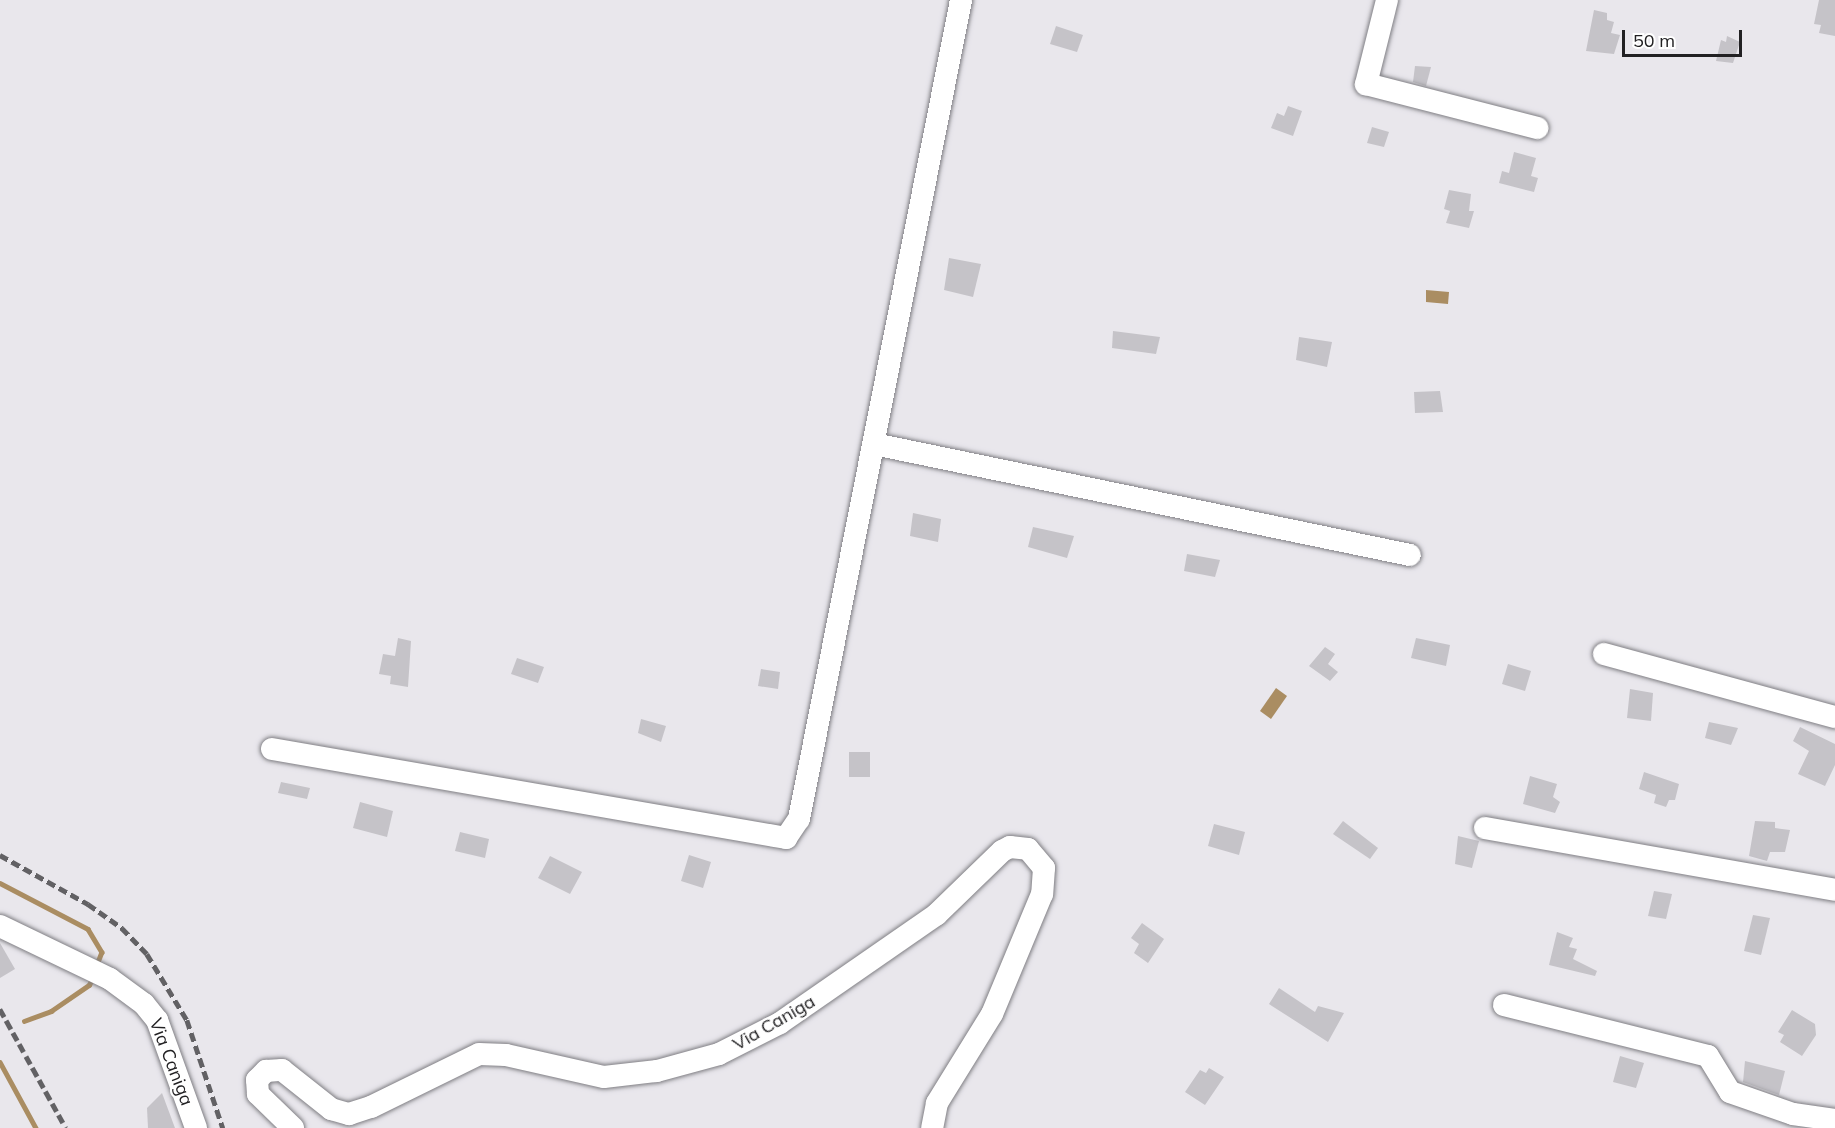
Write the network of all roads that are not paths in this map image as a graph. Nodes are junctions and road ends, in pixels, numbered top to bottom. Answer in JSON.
{"nodes":[{"id":1,"x":961,"y":0,"type":"edge"},
{"id":2,"x":1387,"y":0,"type":"edge"},
{"id":3,"x":1537,"y":128,"type":"dead end"},
{"id":4,"x":874,"y":444,"type":"junction"},
{"id":5,"x":1410,"y":555,"type":"dead end"},
{"id":6,"x":1604,"y":654,"type":"dead end"},
{"id":7,"x":1835,"y":717,"type":"edge"},
{"id":8,"x":272,"y":749,"type":"dead end"},
{"id":9,"x":1485,"y":828,"type":"dead end"},
{"id":10,"x":1835,"y":890,"type":"edge"},
{"id":11,"x":0,"y":926,"type":"edge"},
{"id":12,"x":1504,"y":1005,"type":"dead end"},
{"id":13,"x":1835,"y":1120,"type":"edge"},
{"id":14,"x":196,"y":1128,"type":"edge"},
{"id":15,"x":293,"y":1128,"type":"edge"},
{"id":16,"x":932,"y":1128,"type":"edge"}],
"edges":[{"from":1,"to":4,"type":"street"},
{"from":2,"to":3,"type":"street"},
{"from":4,"to":5,"type":"street"},
{"from":4,"to":8,"type":"street"},
{"from":6,"to":7,"type":"street"},
{"from":9,"to":10,"type":"street"},
{"from":11,"to":14,"type":"street","name":"Via Caniga"},
{"from":12,"to":13,"type":"street"},
{"from":15,"to":16,"type":"street","name":"Via Caniga"}]}
